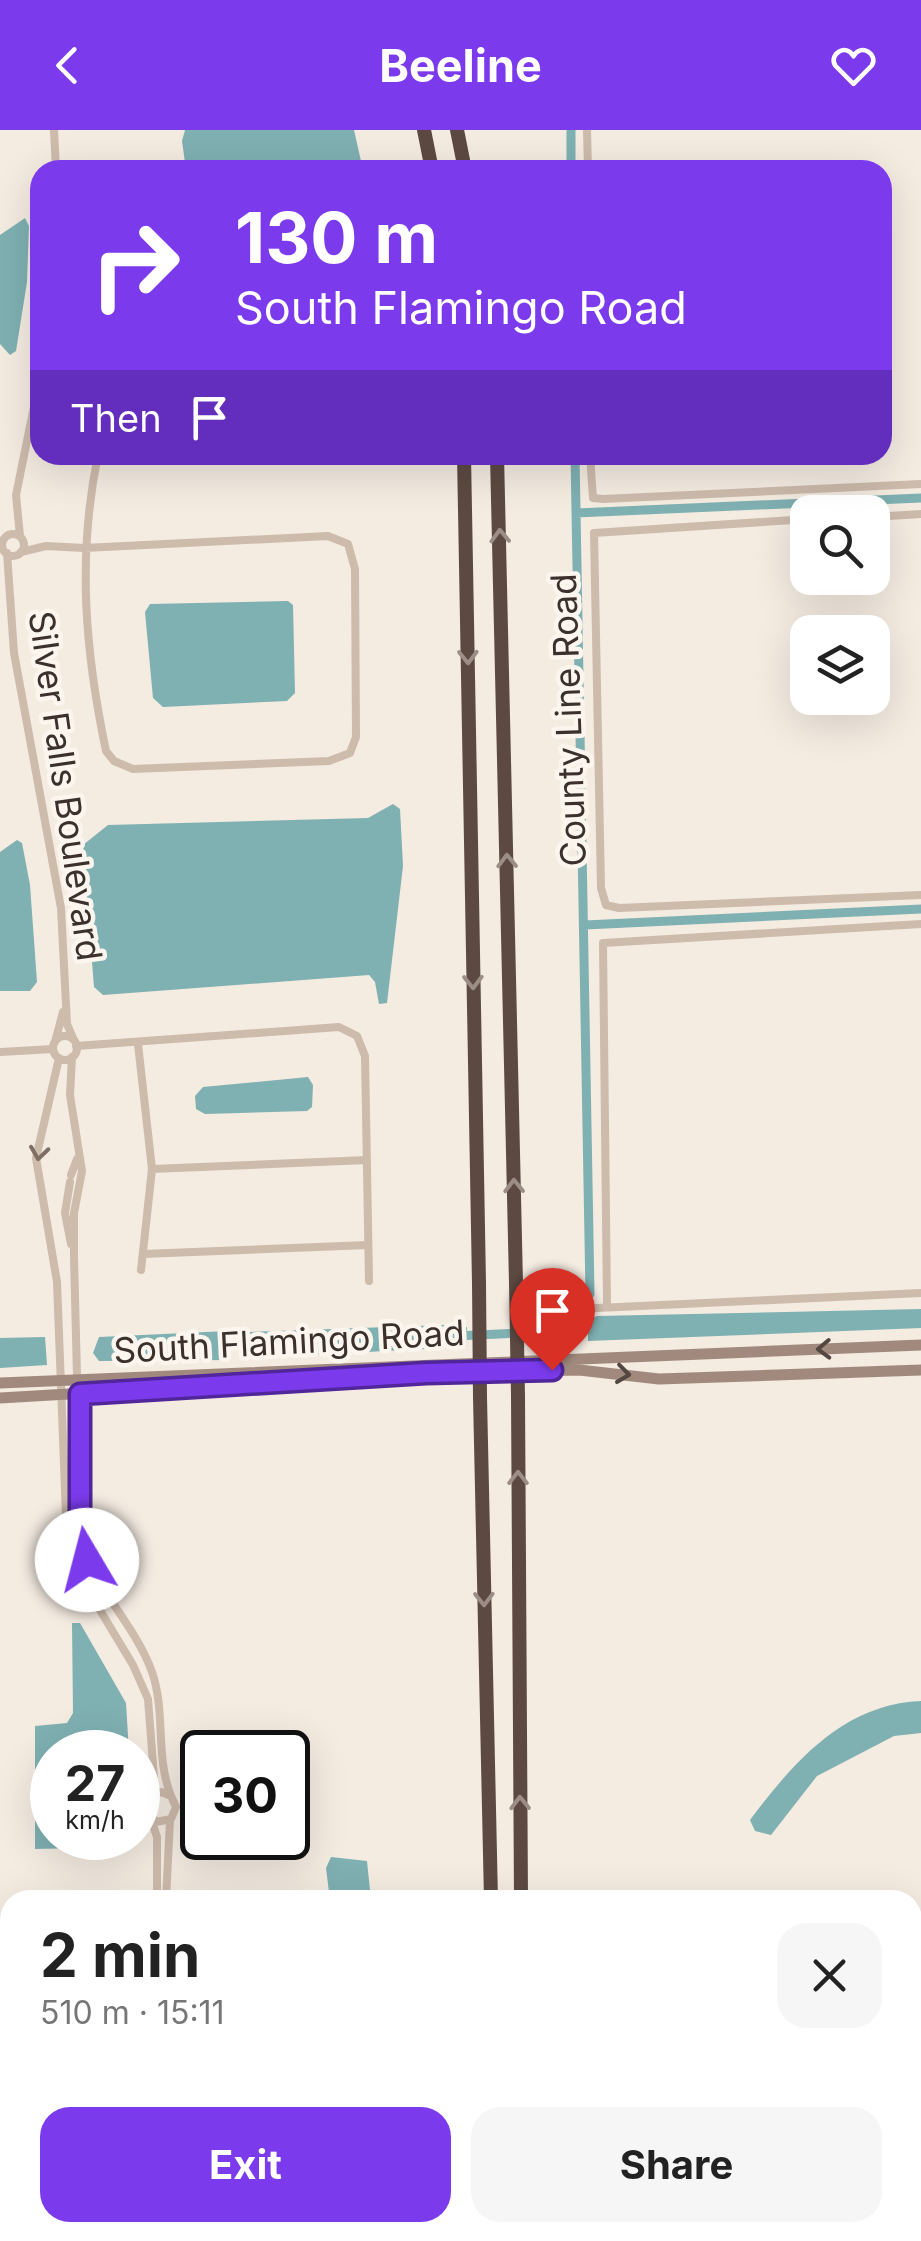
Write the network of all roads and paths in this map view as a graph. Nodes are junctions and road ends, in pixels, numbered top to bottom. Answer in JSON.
{"nodes":[{"id":1,"x":54,"y":130,"type":"edge"},
{"id":2,"x":424,"y":130,"type":"edge"},
{"id":3,"x":457,"y":130,"type":"edge"},
{"id":4,"x":587,"y":130,"type":"edge"},
{"id":5,"x":56,"y":160,"type":"edge"},
{"id":6,"x":430,"y":160,"type":"edge"},
{"id":7,"x":463,"y":160,"type":"edge"},
{"id":8,"x":588,"y":160,"type":"edge"},
{"id":9,"x":30,"y":431,"type":"edge"},
{"id":10,"x":96,"y":465,"type":"edge"},
{"id":11,"x":464,"y":465,"type":"edge"},
{"id":12,"x":498,"y":465,"type":"edge"},
{"id":13,"x":590,"y":465,"type":"edge"},
{"id":14,"x":921,"y":484,"type":"edge"},
{"id":15,"x":15,"y":512,"type":"junction"},
{"id":16,"x":921,"y":514,"type":"edge"},
{"id":17,"x":890,"y":515,"type":"edge"},
{"id":18,"x":790,"y":521,"type":"edge"},
{"id":19,"x":21,"y":537,"type":"junction"},
{"id":20,"x":4,"y":538,"type":"edge"},
{"id":21,"x":46,"y":546,"type":"junction"},
{"id":22,"x":84,"y":548,"type":"junction"},
{"id":23,"x":4,"y":551,"type":"edge"},
{"id":24,"x":19,"y":553,"type":"junction"},
{"id":25,"x":12,"y":578,"type":"junction"},
{"id":26,"x":921,"y":895,"type":"edge"},
{"id":27,"x":921,"y":924,"type":"edge"},
{"id":28,"x":65,"y":1002,"type":"junction"},
{"id":29,"x":75,"y":1043,"type":"junction"},
{"id":30,"x":138,"y":1044,"type":"junction"},
{"id":31,"x":56,"y":1050,"type":"junction"},
{"id":32,"x":0,"y":1052,"type":"edge"},
{"id":33,"x":72,"y":1057,"type":"junction"},
{"id":34,"x":77,"y":1159,"type":"junction"},
{"id":35,"x":367,"y":1160,"type":"junction"},
{"id":36,"x":152,"y":1169,"type":"junction"},
{"id":37,"x":368,"y":1246,"type":"junction"},
{"id":38,"x":143,"y":1254,"type":"junction"},
{"id":39,"x":74,"y":1258,"type":"junction"},
{"id":40,"x":141,"y":1270,"type":"dead end"},
{"id":41,"x":368,"y":1281,"type":"dead end"},
{"id":42,"x":921,"y":1293,"type":"edge"},
{"id":43,"x":607,"y":1306,"type":"junction"},
{"id":44,"x":576,"y":1309,"type":"dead end"},
{"id":45,"x":921,"y":1345,"type":"edge"},
{"id":46,"x":921,"y":1370,"type":"edge"},
{"id":47,"x":79,"y":1379,"type":"junction"},
{"id":48,"x":60,"y":1380,"type":"junction"},
{"id":49,"x":0,"y":1382,"type":"edge"},
{"id":50,"x":80,"y":1394,"type":"junction"},
{"id":51,"x":61,"y":1395,"type":"junction"},
{"id":52,"x":0,"y":1398,"type":"edge"},
{"id":53,"x":146,"y":1657,"type":"junction"},
{"id":54,"x":133,"y":1665,"type":"junction"},
{"id":55,"x":150,"y":1730,"type":"edge"},
{"id":56,"x":160,"y":1792,"type":"edge"},
{"id":57,"x":171,"y":1796,"type":"junction"},
{"id":58,"x":171,"y":1819,"type":"junction"},
{"id":59,"x":160,"y":1822,"type":"edge"},
{"id":60,"x":156,"y":1860,"type":"edge"},
{"id":61,"x":157,"y":1890,"type":"edge"},
{"id":62,"x":166,"y":1890,"type":"edge"},
{"id":63,"x":491,"y":1890,"type":"edge"},
{"id":64,"x":521,"y":1890,"type":"edge"}],
"edges":[{"from":1,"to":5,"type":"street"},
{"from":2,"to":6,"type":"highway"},
{"from":3,"to":7,"type":"highway"},
{"from":4,"to":8,"type":"street"},
{"from":9,"to":15,"type":"street"},
{"from":10,"to":22,"type":"street"},
{"from":11,"to":63,"type":"highway","one_way":true,"bridge":true},
{"from":64,"to":12,"type":"highway","one_way":true,"bridge":true},
{"from":13,"to":14,"type":"street"},
{"from":15,"to":19,"type":"street"},
{"from":15,"to":20,"type":"street"},
{"from":16,"to":17,"type":"street"},
{"from":18,"to":26,"type":"street","name":"County Line Road"},
{"from":19,"to":20,"type":"street"},
{"from":19,"to":21,"type":"street"},
{"from":19,"to":24,"type":"street","name":"Silver Falls Boulevard"},
{"from":20,"to":23,"type":"street","name":"Silver Falls Boulevard"},
{"from":21,"to":22,"type":"street"},
{"from":21,"to":24,"type":"street"},
{"from":22,"to":22,"type":"street"},
{"from":23,"to":24,"type":"street"},
{"from":23,"to":25,"type":"street","name":"Silver Falls Boulevard"},
{"from":24,"to":25,"type":"street","name":"Silver Falls Boulevard"},
{"from":25,"to":28,"type":"street","name":"Silver Falls Boulevard"},
{"from":27,"to":43,"type":"street"},
{"from":28,"to":29,"type":"street","name":"Silver Falls Boulevard"},
{"from":28,"to":31,"type":"street","name":"Silver Falls Boulevard"},
{"from":29,"to":30,"type":"street"},
{"from":29,"to":31,"type":"street"},
{"from":29,"to":33,"type":"street"},
{"from":30,"to":35,"type":"street"},
{"from":30,"to":36,"type":"street"},
{"from":31,"to":32,"type":"street"},
{"from":31,"to":33,"type":"street"},
{"from":31,"to":48,"type":"street","name":"Silver Falls Boulevard","one_way":true},
{"from":33,"to":34,"type":"street"},
{"from":34,"to":39,"type":"street"},
{"from":34,"to":39,"type":"street"},
{"from":35,"to":36,"type":"street"},
{"from":35,"to":37,"type":"street"},
{"from":36,"to":38,"type":"street"},
{"from":37,"to":38,"type":"street"},
{"from":37,"to":41,"type":"street"},
{"from":38,"to":40,"type":"street"},
{"from":39,"to":47,"type":"street"},
{"from":42,"to":43,"type":"street"},
{"from":43,"to":44,"type":"street"},
{"from":45,"to":47,"type":"main road","name":"South Flamingo Road","one_way":true},
{"from":50,"to":46,"type":"main road","name":"South Flamingo Road","one_way":true},
{"from":47,"to":48,"type":"main road","name":"South Flamingo Road"},
{"from":47,"to":50,"type":"street"},
{"from":48,"to":49,"type":"main road","name":"South Flamingo Road"},
{"from":48,"to":51,"type":"street","name":"Silver Falls Boulevard"},
{"from":50,"to":51,"type":"main road","name":"South Flamingo Road"},
{"from":50,"to":53,"type":"street"},
{"from":51,"to":52,"type":"main road","name":"South Flamingo Road"},
{"from":51,"to":54,"type":"street","name":"Silver Falls Boulevard"},
{"from":53,"to":54,"type":"street"},
{"from":53,"to":57,"type":"street"},
{"from":54,"to":55,"type":"street","name":"Silver Falls Boulevard"},
{"from":56,"to":57,"type":"street"},
{"from":57,"to":58,"type":"street"},
{"from":58,"to":59,"type":"street"},
{"from":58,"to":62,"type":"street"},
{"from":60,"to":61,"type":"street"}]}
